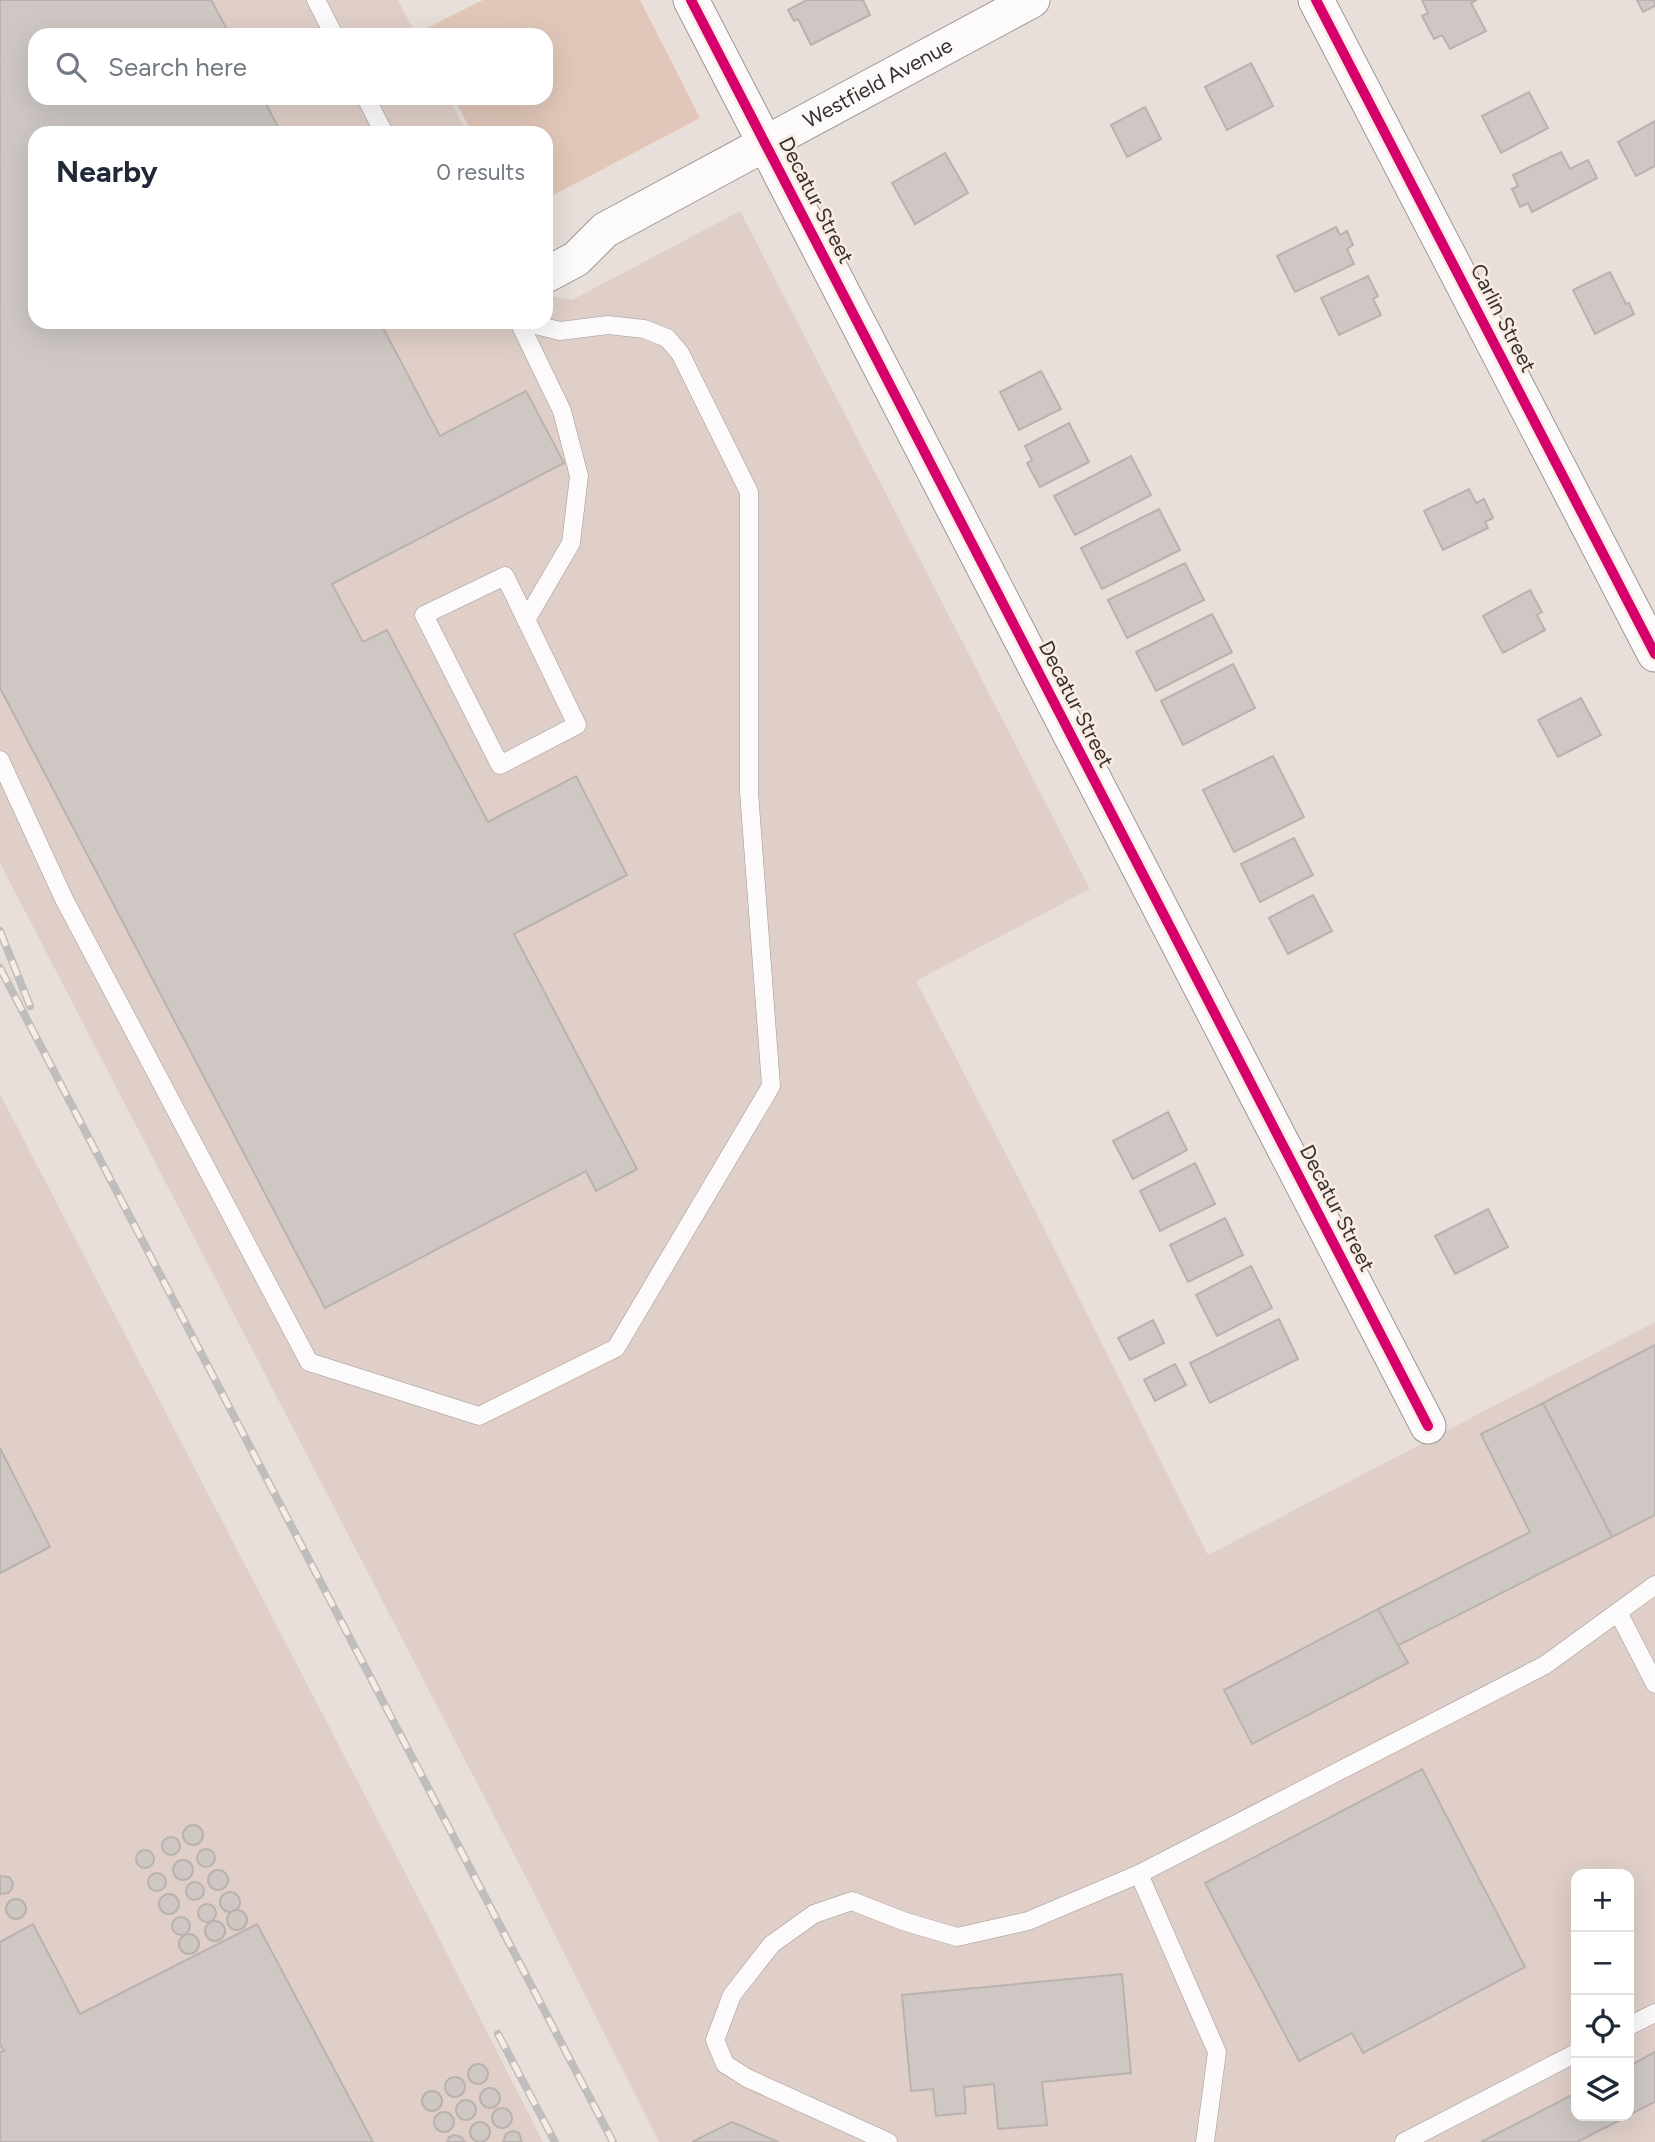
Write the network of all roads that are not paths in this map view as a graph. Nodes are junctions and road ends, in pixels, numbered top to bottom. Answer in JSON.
{"nodes":[{"id":1,"x":316,"y":0,"type":"edge"},
{"id":2,"x":691,"y":0,"type":"edge"},
{"id":3,"x":1032,"y":0,"type":"edge"},
{"id":4,"x":1317,"y":0,"type":"edge"},
{"id":5,"x":330,"y":28,"type":"edge"},
{"id":6,"x":370,"y":105,"type":"edge"},
{"id":7,"x":380,"y":126,"type":"edge"},
{"id":8,"x":765,"y":144,"type":"junction"},
{"id":9,"x":553,"y":271,"type":"edge"},
{"id":10,"x":522,"y":329,"type":"edge"},
{"id":11,"x":552,"y":329,"type":"edge"},
{"id":12,"x":526,"y":620,"type":"junction"},
{"id":13,"x":1655,"y":654,"type":"edge"},
{"id":14,"x":0,"y":760,"type":"edge"},
{"id":15,"x":1427,"y":1426,"type":"dead end"},
{"id":16,"x":1655,"y":1586,"type":"edge"},
{"id":17,"x":1618,"y":1612,"type":"junction"},
{"id":18,"x":1655,"y":1685,"type":"edge"},
{"id":19,"x":1139,"y":1874,"type":"junction"},
{"id":20,"x":1655,"y":2013,"type":"edge"},
{"id":21,"x":1634,"y":2024,"type":"edge"},
{"id":22,"x":1571,"y":2056,"type":"edge"},
{"id":23,"x":887,"y":2142,"type":"edge"},
{"id":24,"x":1205,"y":2142,"type":"edge"},
{"id":25,"x":1404,"y":2142,"type":"edge"}],
"edges":[{"from":1,"to":5,"type":"lane"},
{"from":2,"to":8,"type":"street","name":"Decatur Street"},
{"from":3,"to":8,"type":"street","name":"Westfield Avenue"},
{"from":4,"to":13,"type":"street","name":"Carlin Street"},
{"from":6,"to":7,"type":"lane"},
{"from":8,"to":9,"type":"street","name":"Westfield Avenue"},
{"from":8,"to":15,"type":"street","name":"Decatur Street"},
{"from":10,"to":12,"type":"lane"},
{"from":11,"to":14,"type":"lane"},
{"from":12,"to":12,"type":"lane"},
{"from":16,"to":17,"type":"lane"},
{"from":17,"to":18,"type":"lane"},
{"from":17,"to":19,"type":"lane"},
{"from":19,"to":23,"type":"lane"},
{"from":19,"to":24,"type":"lane"},
{"from":20,"to":21,"type":"lane"},
{"from":22,"to":25,"type":"lane"}]}
